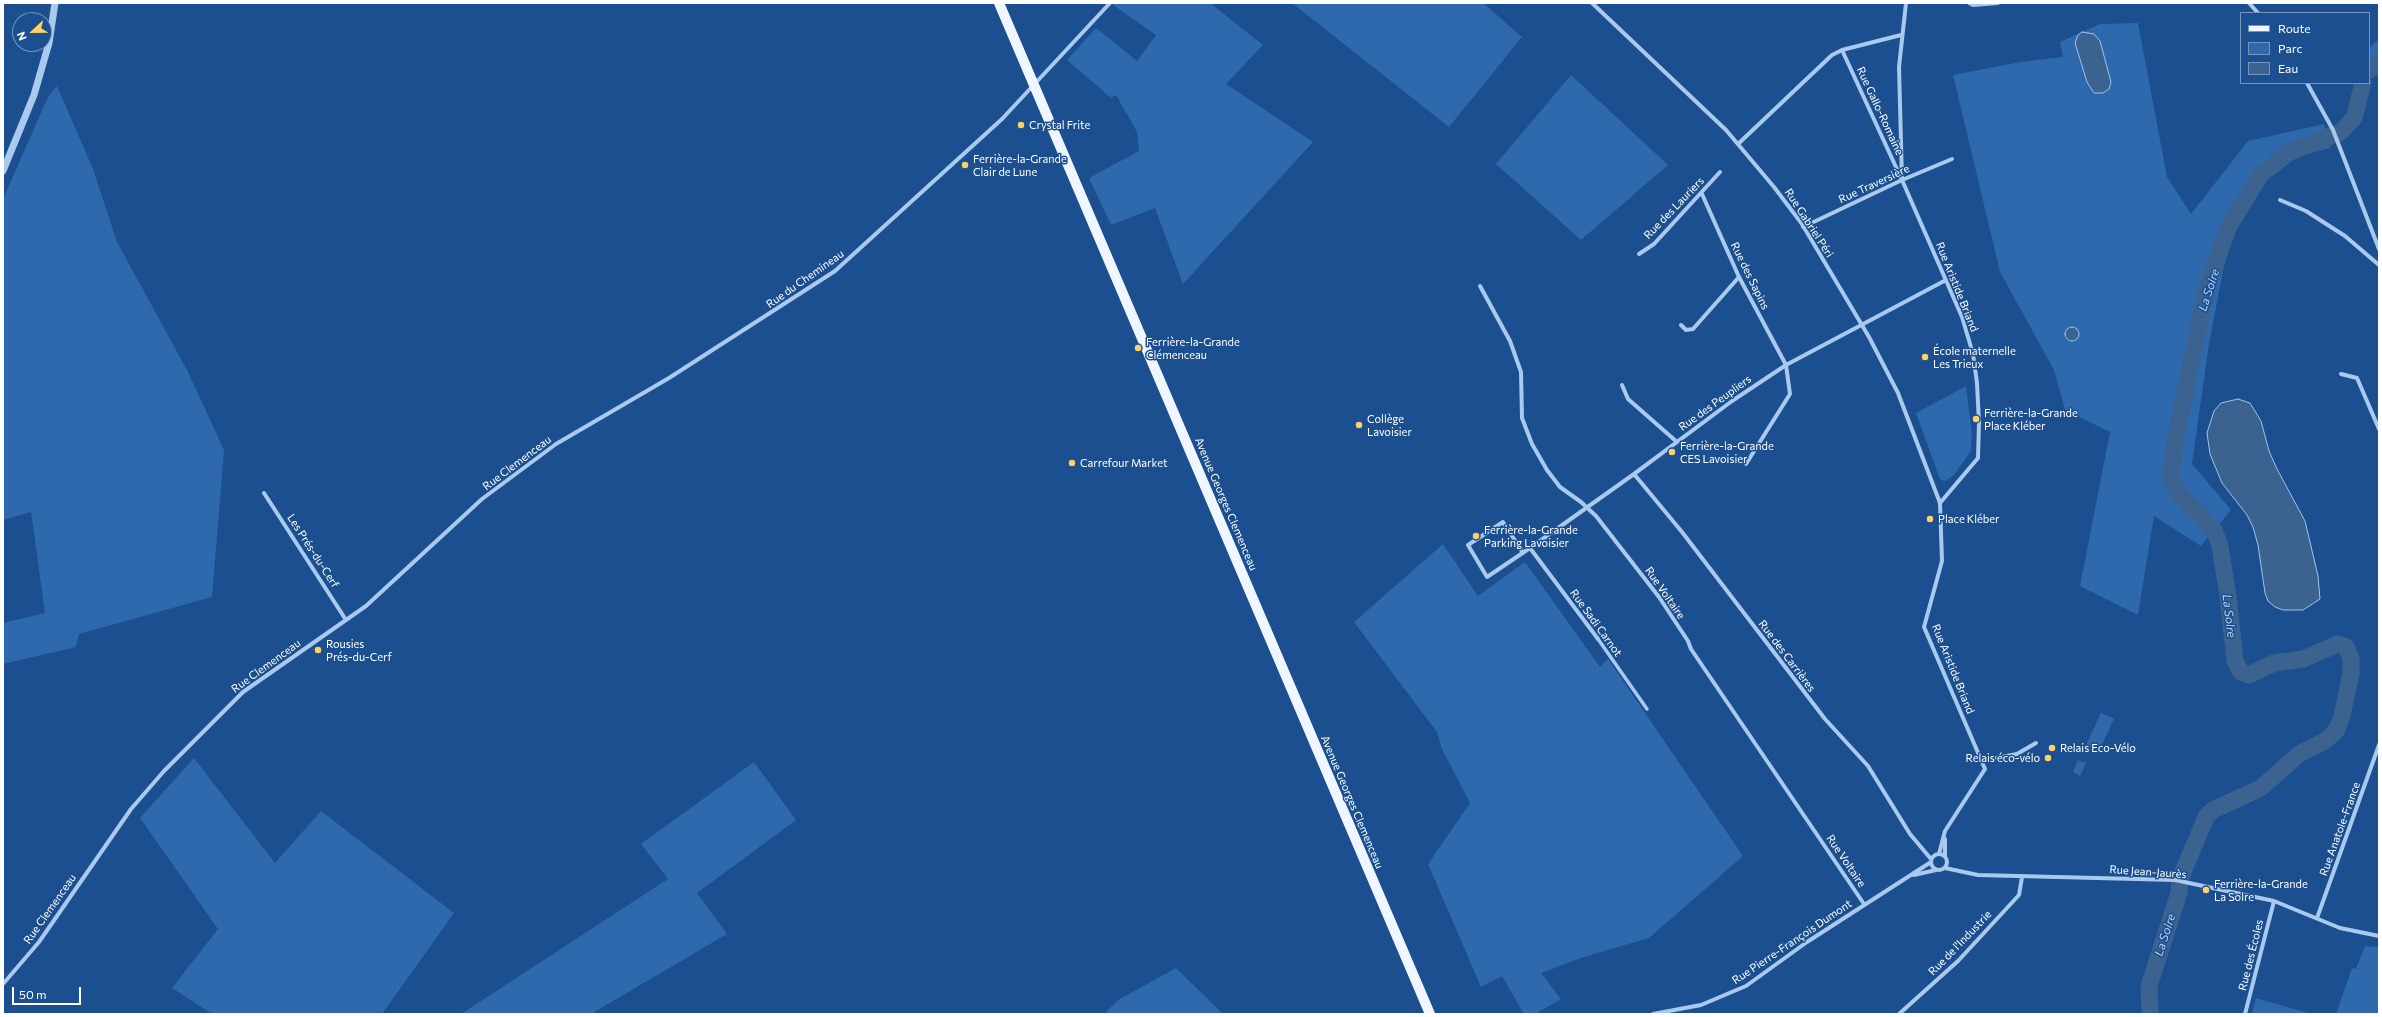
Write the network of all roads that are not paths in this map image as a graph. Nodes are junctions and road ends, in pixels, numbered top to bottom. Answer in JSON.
{"nodes":[{"id":1,"x":55,"y":3,"type":"edge"},
{"id":2,"x":999,"y":3,"type":"edge"},
{"id":3,"x":1110,"y":3,"type":"edge"},
{"id":4,"x":1592,"y":3,"type":"edge"},
{"id":5,"x":1906,"y":3,"type":"edge"},
{"id":6,"x":1968,"y":3,"type":"edge"},
{"id":7,"x":1998,"y":3,"type":"edge"},
{"id":8,"x":2249,"y":3,"type":"edge"},
{"id":9,"x":2257,"y":12,"type":"edge"},
{"id":10,"x":1901,"y":35,"type":"junction"},
{"id":11,"x":1842,"y":50,"type":"junction"},
{"id":12,"x":2308,"y":84,"type":"edge"},
{"id":13,"x":1035,"y":86,"type":"junction"},
{"id":14,"x":1738,"y":144,"type":"junction"},
{"id":15,"x":1952,"y":160,"type":"dead end"},
{"id":16,"x":3,"y":170,"type":"edge"},
{"id":17,"x":1720,"y":172,"type":"dead end"},
{"id":18,"x":1902,"y":180,"type":"junction"},
{"id":19,"x":1702,"y":194,"type":"junction"},
{"id":20,"x":2280,"y":200,"type":"dead end"},
{"id":21,"x":1803,"y":227,"type":"junction"},
{"id":22,"x":2379,"y":249,"type":"edge"},
{"id":23,"x":1639,"y":254,"type":"dead end"},
{"id":24,"x":2379,"y":266,"type":"edge"},
{"id":25,"x":1739,"y":276,"type":"junction"},
{"id":26,"x":1946,"y":280,"type":"junction"},
{"id":27,"x":1480,"y":286,"type":"dead end"},
{"id":28,"x":1681,"y":325,"type":"dead end"},
{"id":29,"x":1861,"y":325,"type":"junction"},
{"id":30,"x":1786,"y":365,"type":"junction"},
{"id":31,"x":2342,"y":374,"type":"dead end"},
{"id":32,"x":1622,"y":385,"type":"dead end"},
{"id":33,"x":595,"y":420,"type":"joint"},
{"id":34,"x":2379,"y":428,"type":"edge"},
{"id":35,"x":1677,"y":442,"type":"junction"},
{"id":36,"x":1746,"y":464,"type":"dead end"},
{"id":37,"x":1634,"y":474,"type":"junction"},
{"id":38,"x":264,"y":493,"type":"dead end"},
{"id":39,"x":1940,"y":503,"type":"junction"},
{"id":40,"x":1587,"y":507,"type":"junction"},
{"id":41,"x":1530,"y":548,"type":"junction"},
{"id":42,"x":1523,"y":553,"type":"junction"},
{"id":43,"x":346,"y":620,"type":"junction"},
{"id":44,"x":1598,"y":639,"type":"joint"},
{"id":45,"x":1647,"y":709,"type":"dead end"},
{"id":46,"x":2036,"y":743,"type":"dead end"},
{"id":47,"x":2379,"y":745,"type":"edge"},
{"id":48,"x":1981,"y":761,"type":"junction"},
{"id":49,"x":1945,"y":832,"type":"junction"},
{"id":50,"x":1923,"y":850,"type":"junction"},
{"id":51,"x":1938,"y":854,"type":"junction"},
{"id":52,"x":1945,"y":856,"type":"junction"},
{"id":53,"x":1931,"y":860,"type":"junction"},
{"id":54,"x":1948,"y":862,"type":"junction"},
{"id":55,"x":1945,"y":868,"type":"junction"},
{"id":56,"x":1936,"y":870,"type":"junction"},
{"id":57,"x":1957,"y":870,"type":"junction"},
{"id":58,"x":1910,"y":877,"type":"junction"},
{"id":59,"x":2022,"y":877,"type":"junction"},
{"id":60,"x":2274,"y":901,"type":"junction"},
{"id":61,"x":1864,"y":904,"type":"junction"},
{"id":62,"x":2317,"y":918,"type":"junction"},
{"id":63,"x":2379,"y":936,"type":"edge"},
{"id":64,"x":3,"y":984,"type":"edge"},
{"id":65,"x":1430,"y":1014,"type":"edge"},
{"id":66,"x":1653,"y":1014,"type":"edge"},
{"id":67,"x":1899,"y":1014,"type":"edge"},
{"id":68,"x":2245,"y":1014,"type":"edge"}],
"edges":[{"from":1,"to":16,"type":"street"},
{"from":2,"to":13,"type":"main road","name":"Avenue Georges Clemenceau"},
{"from":3,"to":13,"type":"street","name":"Rue du Chemineau"},
{"from":4,"to":14,"type":"street","name":"Rue Gabriel Péri"},
{"from":5,"to":10,"type":"street","name":"Rue Aristide Briand"},
{"from":6,"to":7,"type":"street"},
{"from":8,"to":9,"type":"street"},
{"from":10,"to":11,"type":"street"},
{"from":10,"to":18,"type":"street","name":"Rue Aristide Briand"},
{"from":11,"to":14,"type":"street"},
{"from":11,"to":18,"type":"street","name":"Rue Gallo-Romaine"},
{"from":12,"to":22,"type":"street"},
{"from":13,"to":33,"type":"street","name":"Rue du Chemineau"},
{"from":13,"to":65,"type":"main road","name":"Avenue Georges Clemenceau"},
{"from":14,"to":21,"type":"street","name":"Rue Gabriel Péri"},
{"from":15,"to":18,"type":"street","name":"Rue Traversière"},
{"from":17,"to":19,"type":"street","name":"Rue des Lauriers"},
{"from":18,"to":21,"type":"street","name":"Rue Traversière"},
{"from":18,"to":26,"type":"street","name":"Rue Aristide Briand"},
{"from":19,"to":23,"type":"street","name":"Rue des Lauriers"},
{"from":19,"to":25,"type":"street","name":"Rue des Sapins"},
{"from":20,"to":24,"type":"street"},
{"from":21,"to":29,"type":"street","name":"Rue Gabriel Péri"},
{"from":25,"to":28,"type":"street"},
{"from":25,"to":30,"type":"street","name":"Rue des Sapins"},
{"from":26,"to":29,"type":"street","name":"Rue des Peupliers"},
{"from":26,"to":39,"type":"street","name":"Rue Aristide Briand"},
{"from":27,"to":40,"type":"street","name":"Rue Voltaire"},
{"from":29,"to":30,"type":"street","name":"Rue des Peupliers"},
{"from":29,"to":39,"type":"street","name":"Rue Gabriel Péri"},
{"from":30,"to":35,"type":"street","name":"Rue des Peupliers"},
{"from":30,"to":36,"type":"street","name":"Rue des Sapins"},
{"from":31,"to":34,"type":"street"},
{"from":32,"to":35,"type":"street"},
{"from":33,"to":43,"type":"street","name":"Rue Clemenceau"},
{"from":35,"to":37,"type":"street","name":"Rue des Peupliers"},
{"from":37,"to":40,"type":"street","name":"Rue des Peupliers"},
{"from":37,"to":50,"type":"street","name":"Rue des Carrières"},
{"from":38,"to":43,"type":"street","name":"Les Prés-du-Cerf"},
{"from":39,"to":48,"type":"street","name":"Rue Aristide Briand"},
{"from":40,"to":41,"type":"street","name":"Rue des Peupliers"},
{"from":40,"to":61,"type":"street","name":"Rue Voltaire"},
{"from":41,"to":42,"type":"street","name":"Rue des Peupliers"},
{"from":41,"to":44,"type":"street","name":"Rue Sadi Carnot"},
{"from":42,"to":42,"type":"street","name":"Rue des Peupliers"},
{"from":43,"to":64,"type":"street","name":"Rue Clemenceau"},
{"from":44,"to":45,"type":"street","name":"Rue Sadi Carnot"},
{"from":46,"to":48,"type":"street"},
{"from":47,"to":62,"type":"street","name":"Rue Anatole-France"},
{"from":48,"to":49,"type":"street","name":"Rue Aristide Briand"},
{"from":49,"to":51,"type":"street"},
{"from":49,"to":52,"type":"street"},
{"from":50,"to":51,"type":"street"},
{"from":50,"to":53,"type":"street","name":"Rue des Carrières"},
{"from":51,"to":52,"type":"street"},
{"from":51,"to":53,"type":"street"},
{"from":52,"to":54,"type":"street"},
{"from":53,"to":56,"type":"street"},
{"from":53,"to":58,"type":"street","name":"Rue Pierre-François Dumont"},
{"from":54,"to":55,"type":"street"},
{"from":54,"to":57,"type":"street","name":"Rue Jean-Jaurès"},
{"from":55,"to":56,"type":"street"},
{"from":55,"to":57,"type":"street","name":"Rue Jean-Jaurès"},
{"from":56,"to":58,"type":"street"},
{"from":57,"to":59,"type":"street","name":"Rue Jean-Jaurès"},
{"from":58,"to":61,"type":"street","name":"Rue Pierre-François Dumont"},
{"from":59,"to":60,"type":"street","name":"Rue Jean-Jaurès"},
{"from":59,"to":67,"type":"street","name":"Rue de l'Industrie"},
{"from":60,"to":62,"type":"street","name":"Rue Jean-Jaurès"},
{"from":60,"to":68,"type":"street","name":"Rue des Écoles"},
{"from":61,"to":66,"type":"street","name":"Rue Pierre-François Dumont"},
{"from":62,"to":63,"type":"street","name":"Rue Jean-Jaurès"}]}
